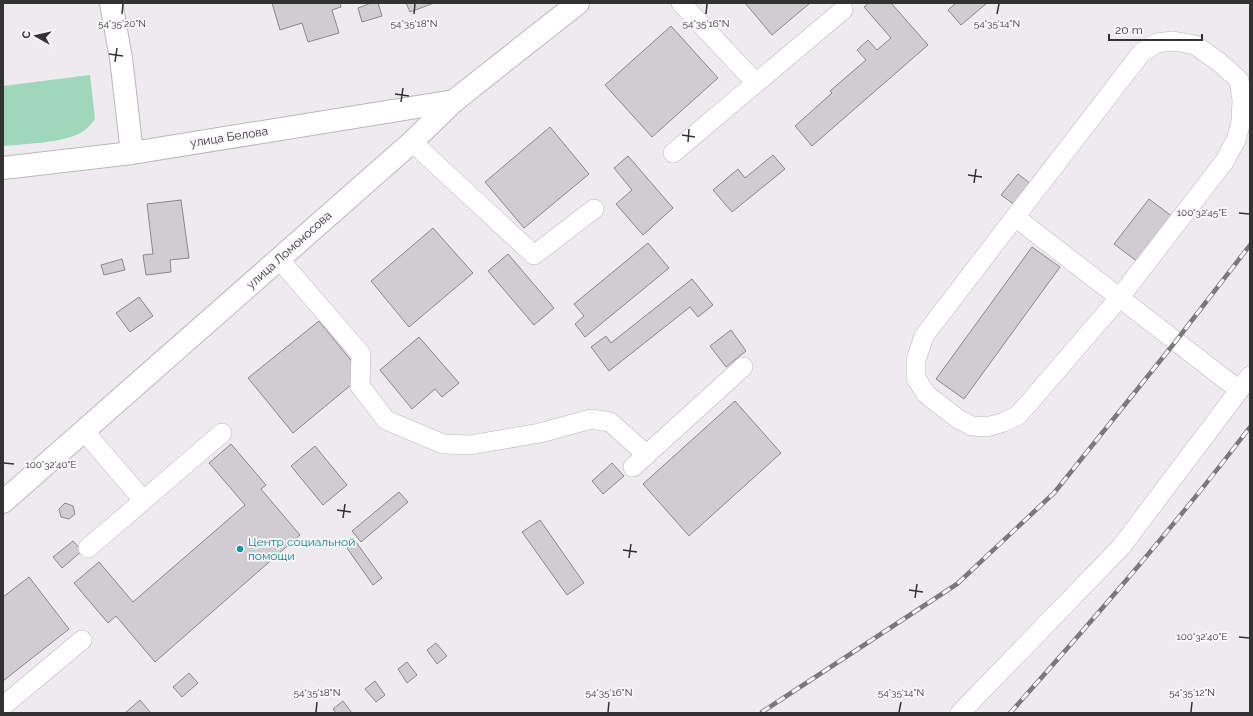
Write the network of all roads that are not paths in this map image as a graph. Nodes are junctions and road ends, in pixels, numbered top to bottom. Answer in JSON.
{"nodes":[{"id":1,"x":111,"y":3,"type":"edge"},
{"id":2,"x":578,"y":3,"type":"edge"},
{"id":3,"x":681,"y":3,"type":"edge"},
{"id":4,"x":843,"y":10,"type":"dead end"},
{"id":5,"x":756,"y":83,"type":"junction"},
{"id":6,"x":454,"y":102,"type":"junction"},
{"id":7,"x":412,"y":142,"type":"junction"},
{"id":8,"x":132,"y":153,"type":"junction"},
{"id":9,"x":673,"y":153,"type":"dead end"},
{"id":10,"x":3,"y":168,"type":"edge"},
{"id":11,"x":594,"y":209,"type":"dead end"},
{"id":12,"x":1015,"y":217,"type":"junction"},
{"id":13,"x":279,"y":259,"type":"junction"},
{"id":14,"x":1120,"y":297,"type":"junction"},
{"id":15,"x":743,"y":368,"type":"dead end"},
{"id":16,"x":1245,"y":383,"type":"edge"},
{"id":17,"x":84,"y":431,"type":"junction"},
{"id":18,"x":222,"y":433,"type":"dead end"},
{"id":19,"x":6,"y":496,"type":"edge"},
{"id":20,"x":144,"y":500,"type":"junction"},
{"id":21,"x":88,"y":548,"type":"dead end"},
{"id":22,"x":82,"y":640,"type":"dead end"},
{"id":23,"x":3,"y":706,"type":"edge"},
{"id":24,"x":960,"y":713,"type":"edge"}],
"edges":[{"from":1,"to":8,"type":"street"},
{"from":2,"to":6,"type":"street","name":"улица Ломоносова"},
{"from":3,"to":5,"type":"lane"},
{"from":4,"to":5,"type":"lane"},
{"from":5,"to":9,"type":"lane"},
{"from":6,"to":7,"type":"street","name":"улица Ломоносова"},
{"from":6,"to":8,"type":"street","name":"улица Белова"},
{"from":7,"to":11,"type":"lane"},
{"from":7,"to":13,"type":"street","name":"улица Ломоносова"},
{"from":8,"to":10,"type":"street","name":"улица Белова"},
{"from":12,"to":14,"type":"lane"},
{"from":12,"to":14,"type":"lane"},
{"from":12,"to":14,"type":"lane"},
{"from":13,"to":15,"type":"lane"},
{"from":13,"to":17,"type":"street","name":"улица Ломоносова"},
{"from":14,"to":16,"type":"lane"},
{"from":16,"to":24,"type":"lane"},
{"from":17,"to":19,"type":"street","name":"улица Ломоносова"},
{"from":17,"to":20,"type":"lane"},
{"from":18,"to":20,"type":"lane"},
{"from":20,"to":21,"type":"lane"},
{"from":22,"to":23,"type":"lane"}]}
